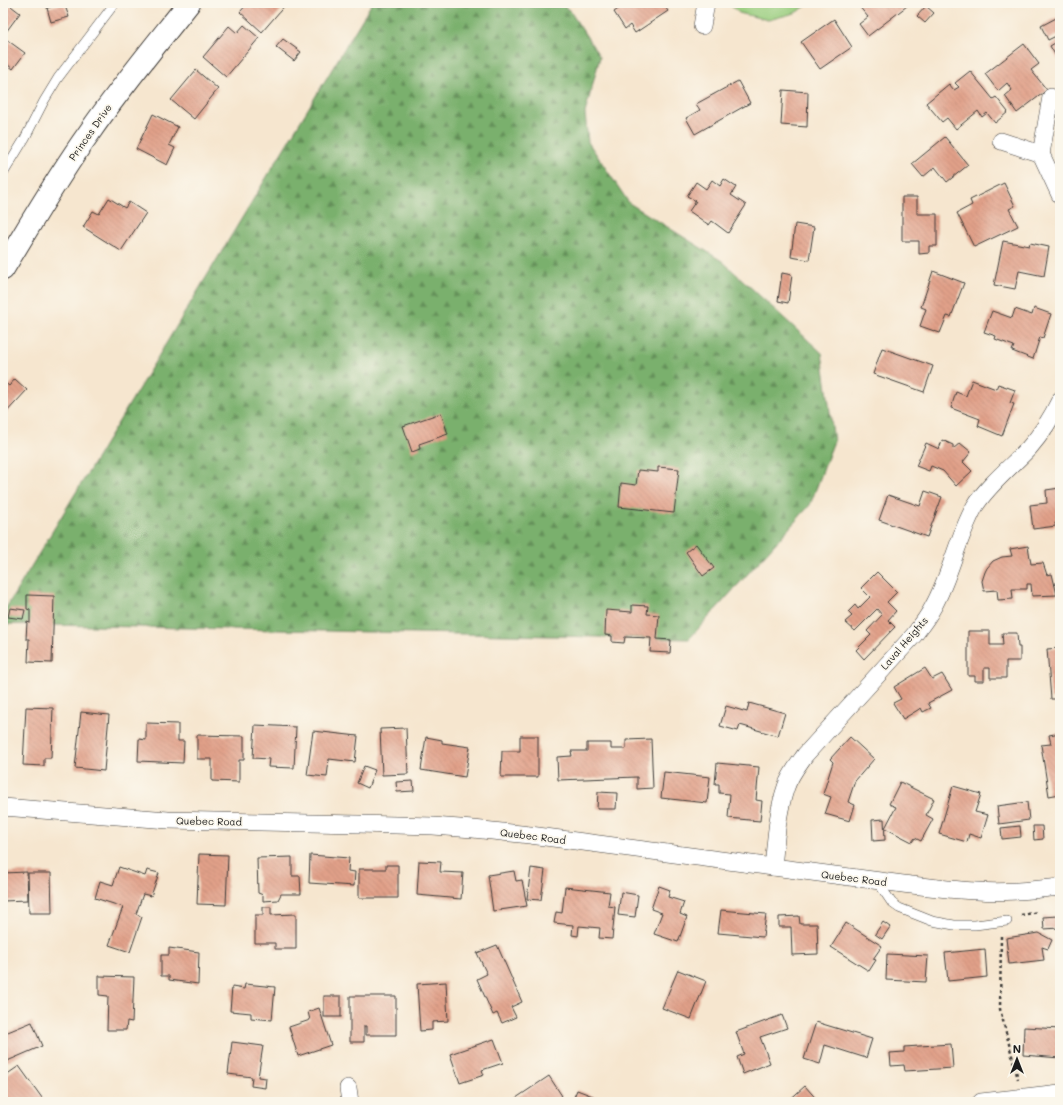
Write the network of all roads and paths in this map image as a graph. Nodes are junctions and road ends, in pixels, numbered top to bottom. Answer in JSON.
{"nodes":[{"id":1,"x":115,"y":3,"type":"edge"},
{"id":2,"x":189,"y":3,"type":"edge"},
{"id":3,"x":706,"y":3,"type":"edge"},
{"id":4,"x":702,"y":26,"type":"dead end"},
{"id":5,"x":1051,"y":97,"type":"dead end"},
{"id":6,"x":1000,"y":141,"type":"dead end"},
{"id":7,"x":1041,"y":154,"type":"junction"},
{"id":8,"x":3,"y":174,"type":"edge"},
{"id":9,"x":1060,"y":195,"type":"edge"},
{"id":10,"x":3,"y":269,"type":"edge"},
{"id":11,"x":1060,"y":400,"type":"edge"},
{"id":12,"x":3,"y":807,"type":"edge"},
{"id":13,"x":773,"y":868,"type":"junction"},
{"id":14,"x":877,"y":881,"type":"junction"},
{"id":15,"x":1060,"y":887,"type":"edge"},
{"id":16,"x":1038,"y":912,"type":"dead end"},
{"id":17,"x":1019,"y":916,"type":"dead end"},
{"id":18,"x":1007,"y":921,"type":"dead end"},
{"id":19,"x":1001,"y":934,"type":"dead end"},
{"id":20,"x":1018,"y":1079,"type":"dead end"},
{"id":21,"x":1060,"y":1093,"type":"edge"},
{"id":22,"x":981,"y":1102,"type":"edge"}],
"edges":[{"from":1,"to":8,"type":"lane"},
{"from":2,"to":10,"type":"street","name":"Princes Drive"},
{"from":3,"to":4,"type":"street"},
{"from":5,"to":7,"type":"street"},
{"from":6,"to":7,"type":"street"},
{"from":7,"to":9,"type":"street"},
{"from":11,"to":13,"type":"street","name":"Laval Heights"},
{"from":12,"to":13,"type":"street","name":"Quebec Road"},
{"from":13,"to":14,"type":"street","name":"Quebec Road"},
{"from":14,"to":15,"type":"street","name":"Quebec Road"},
{"from":14,"to":18,"type":"lane"},
{"from":16,"to":17,"type":"path"},
{"from":19,"to":20,"type":"path"},
{"from":21,"to":22,"type":"street"}]}
